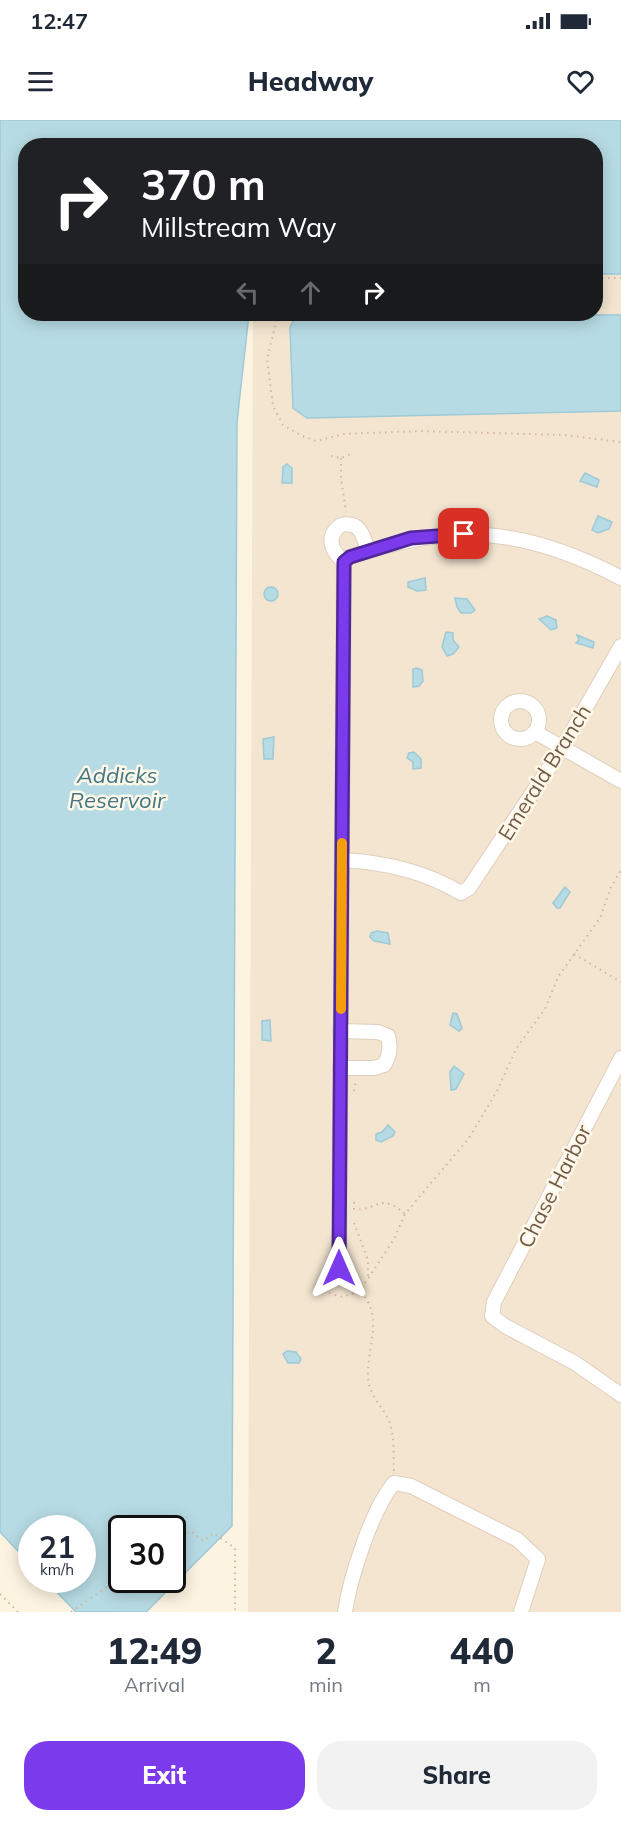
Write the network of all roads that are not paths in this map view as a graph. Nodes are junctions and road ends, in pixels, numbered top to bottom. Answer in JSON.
{"nodes":[{"id":1,"x":368,"y":550,"type":"junction"},
{"id":2,"x":344,"y":562,"type":"junction"},
{"id":3,"x":621,"y":578,"type":"edge"},
{"id":4,"x":621,"y":646,"type":"edge"},
{"id":5,"x":535,"y":732,"type":"dead end"},
{"id":6,"x":563,"y":747,"type":"junction"},
{"id":7,"x":621,"y":781,"type":"edge"},
{"id":8,"x":342,"y":860,"type":"junction"},
{"id":9,"x":340,"y":1031,"type":"junction"},
{"id":10,"x":621,"y":1058,"type":"edge"},
{"id":11,"x":345,"y":1068,"type":"junction"},
{"id":12,"x":339,"y":1268,"type":"road end"},
{"id":13,"x":621,"y":1395,"type":"edge"},
{"id":14,"x":345,"y":1612,"type":"edge"},
{"id":15,"x":521,"y":1612,"type":"edge"}],
"edges":[{"from":1,"to":2,"type":"street"},
{"from":1,"to":2,"type":"street"},
{"from":1,"to":3,"type":"street"},
{"from":2,"to":8,"type":"street"},
{"from":4,"to":6,"type":"street","name":"Emerald Branch"},
{"from":5,"to":6,"type":"street"},
{"from":6,"to":7,"type":"street"},
{"from":6,"to":8,"type":"street","name":"Emerald Branch"},
{"from":8,"to":9,"type":"street"},
{"from":9,"to":11,"type":"street"},
{"from":9,"to":11,"type":"street"},
{"from":10,"to":13,"type":"street","name":"Chase Harbor"},
{"from":11,"to":12,"type":"street"},
{"from":14,"to":15,"type":"street"}]}
